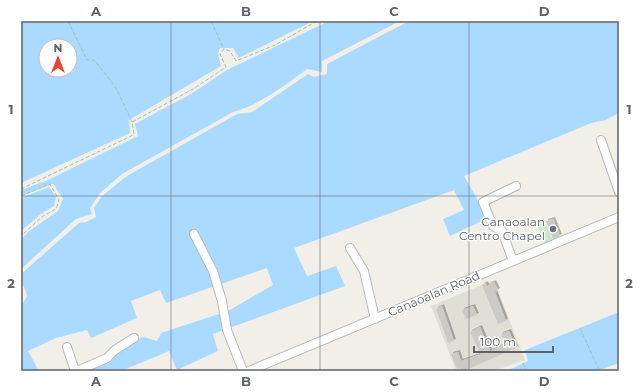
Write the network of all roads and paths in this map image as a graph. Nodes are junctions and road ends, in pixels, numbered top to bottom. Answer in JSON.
{"nodes":[{"id":1,"x":68,"y":21,"type":"edge"},
{"id":2,"x":211,"y":21,"type":"edge"},
{"id":3,"x":317,"y":21,"type":"edge"},
{"id":4,"x":224,"y":49,"type":"junction"},
{"id":5,"x":132,"y":122,"type":"junction"},
{"id":6,"x":601,"y":140,"type":"dead end"},
{"id":7,"x":516,"y":186,"type":"dead end"},
{"id":8,"x":21,"y":189,"type":"edge"},
{"id":9,"x":619,"y":192,"type":"edge"},
{"id":10,"x":21,"y":196,"type":"edge"},
{"id":11,"x":619,"y":218,"type":"edge"},
{"id":12,"x":194,"y":234,"type":"dead end"},
{"id":13,"x":21,"y":236,"type":"edge"},
{"id":14,"x":350,"y":248,"type":"dead end"},
{"id":15,"x":513,"y":261,"type":"junction"},
{"id":16,"x":375,"y":318,"type":"junction"},
{"id":17,"x":580,"y":328,"type":"dead end"},
{"id":18,"x":134,"y":338,"type":"dead end"},
{"id":19,"x":67,"y":347,"type":"dead end"},
{"id":20,"x":523,"y":363,"type":"dead end"},
{"id":21,"x":599,"y":370,"type":"edge"},
{"id":22,"x":76,"y":371,"type":"edge"},
{"id":23,"x":243,"y":371,"type":"edge"},
{"id":24,"x":249,"y":371,"type":"edge"},
{"id":25,"x":526,"y":371,"type":"edge"}],
"edges":[{"from":1,"to":5,"type":"path"},
{"from":2,"to":4,"type":"path"},
{"from":3,"to":4,"type":"path"},
{"from":4,"to":5,"type":"path"},
{"from":5,"to":8,"type":"path"},
{"from":6,"to":9,"type":"street"},
{"from":7,"to":15,"type":"street"},
{"from":10,"to":13,"type":"path"},
{"from":11,"to":15,"type":"street","name":"Canaoalan Road"},
{"from":12,"to":23,"type":"street"},
{"from":14,"to":16,"type":"street"},
{"from":15,"to":16,"type":"street","name":"Canaoalan Road"},
{"from":16,"to":24,"type":"street","name":"Canaoalan Road"},
{"from":17,"to":21,"type":"path"},
{"from":18,"to":22,"type":"street"},
{"from":19,"to":22,"type":"street"},
{"from":20,"to":25,"type":"path"}]}
